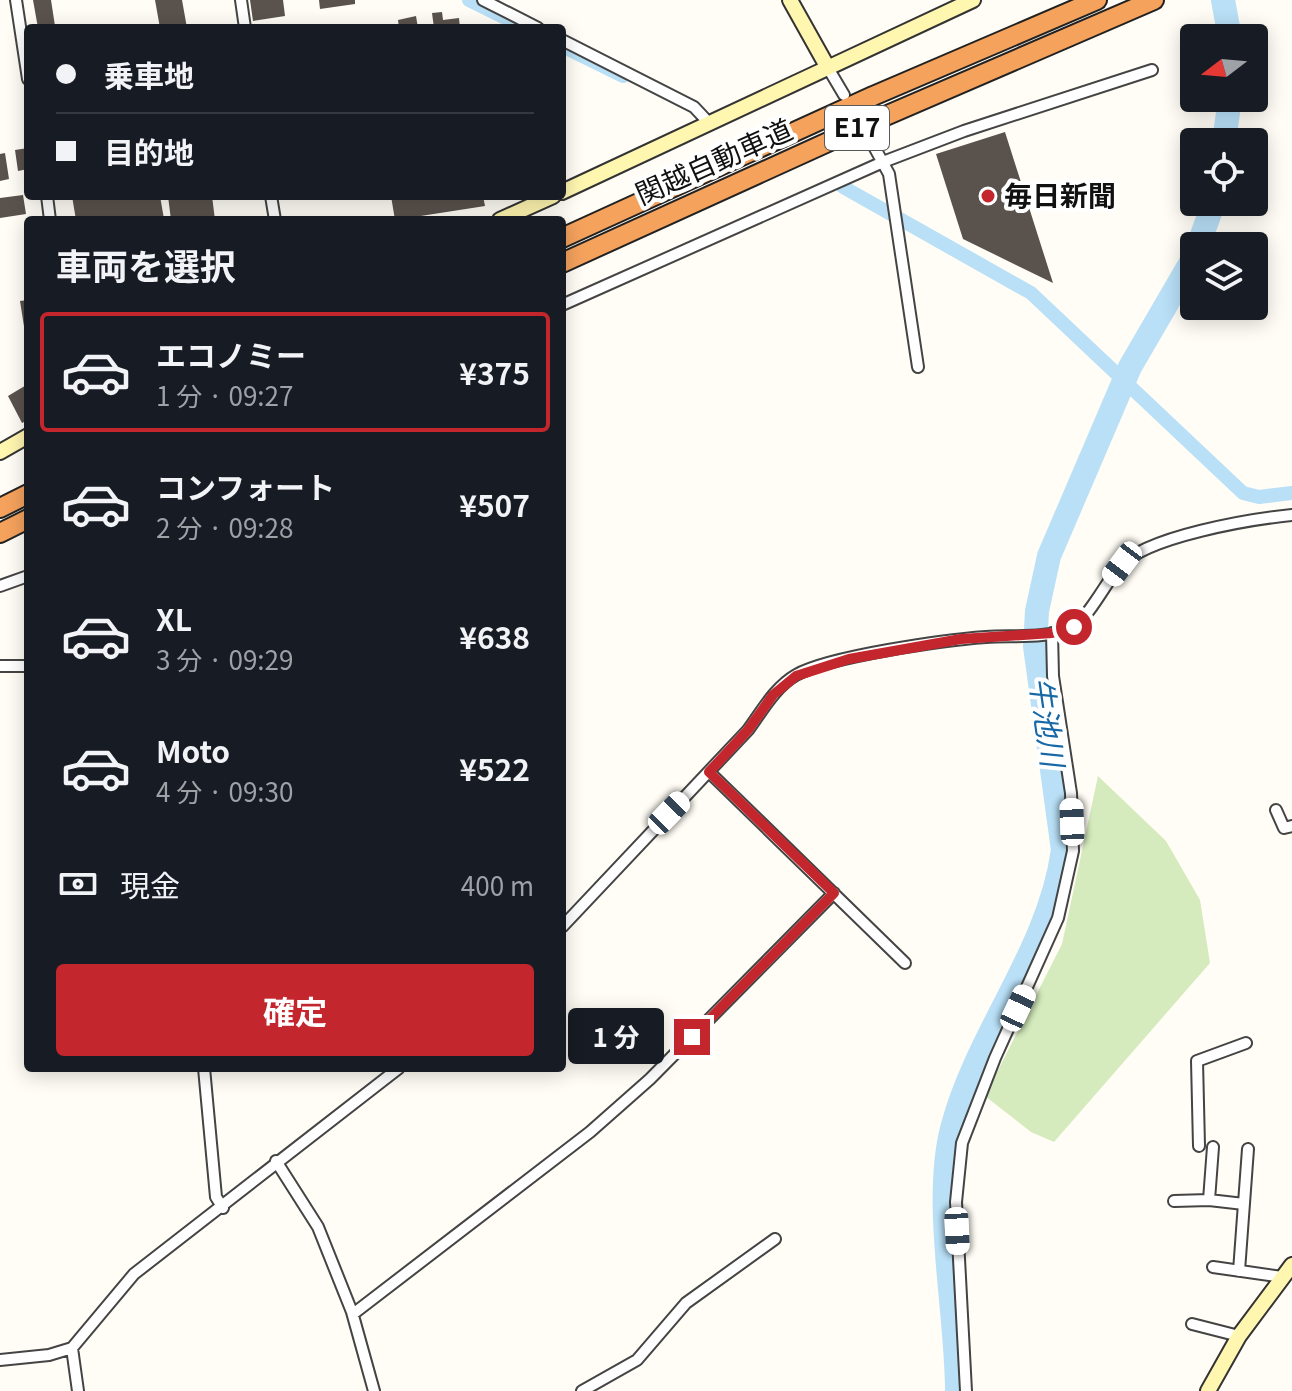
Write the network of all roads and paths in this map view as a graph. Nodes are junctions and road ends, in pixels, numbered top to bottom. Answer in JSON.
{"nodes":[{"id":1,"x":16,"y":0,"type":"edge"},
{"id":2,"x":241,"y":0,"type":"edge"},
{"id":3,"x":483,"y":0,"type":"edge"},
{"id":4,"x":790,"y":0,"type":"edge"},
{"id":5,"x":973,"y":0,"type":"edge"},
{"id":6,"x":1097,"y":0,"type":"edge"},
{"id":7,"x":1154,"y":0,"type":"edge"},
{"id":8,"x":244,"y":24,"type":"edge"},
{"id":9,"x":530,"y":24,"type":"edge"},
{"id":10,"x":566,"y":42,"type":"edge"},
{"id":11,"x":24,"y":53,"type":"edge"},
{"id":12,"x":828,"y":68,"type":"junction"},
{"id":13,"x":1152,"y":70,"type":"dead end"},
{"id":14,"x":844,"y":95,"type":"dead end"},
{"id":15,"x":710,"y":124,"type":"junction"},
{"id":16,"x":871,"y":141,"type":"dead end"},
{"id":17,"x":883,"y":162,"type":"junction"},
{"id":18,"x":566,"y":190,"type":"edge"},
{"id":19,"x":544,"y":200,"type":"edge"},
{"id":20,"x":509,"y":216,"type":"edge"},
{"id":21,"x":566,"y":236,"type":"edge"},
{"id":22,"x":566,"y":261,"type":"edge"},
{"id":23,"x":566,"y":303,"type":"edge"},
{"id":24,"x":918,"y":367,"type":"dead end"},
{"id":25,"x":24,"y":438,"type":"edge"},
{"id":26,"x":0,"y":452,"type":"edge"},
{"id":27,"x":24,"y":496,"type":"edge"},
{"id":28,"x":0,"y":508,"type":"edge"},
{"id":29,"x":1292,"y":515,"type":"edge"},
{"id":30,"x":24,"y":521,"type":"edge"},
{"id":31,"x":0,"y":533,"type":"edge"},
{"id":32,"x":24,"y":577,"type":"edge"},
{"id":33,"x":0,"y":586,"type":"edge"},
{"id":34,"x":1049,"y":633,"type":"junction"},
{"id":35,"x":0,"y":666,"type":"edge"},
{"id":36,"x":24,"y":666,"type":"edge"},
{"id":37,"x":709,"y":772,"type":"junction"},
{"id":38,"x":1276,"y":810,"type":"dead end"},
{"id":39,"x":1292,"y":826,"type":"edge"},
{"id":40,"x":834,"y":893,"type":"junction"},
{"id":41,"x":566,"y":923,"type":"edge"},
{"id":42,"x":905,"y":963,"type":"dead end"},
{"id":43,"x":1246,"y":1043,"type":"dead end"},
{"id":44,"x":204,"y":1072,"type":"edge"},
{"id":45,"x":394,"y":1072,"type":"edge"},
{"id":46,"x":1199,"y":1146,"type":"dead end"},
{"id":47,"x":1213,"y":1147,"type":"dead end"},
{"id":48,"x":1248,"y":1149,"type":"dead end"},
{"id":49,"x":276,"y":1161,"type":"junction"},
{"id":50,"x":1209,"y":1200,"type":"junction"},
{"id":51,"x":1174,"y":1201,"type":"dead end"},
{"id":52,"x":1244,"y":1204,"type":"junction"},
{"id":53,"x":223,"y":1208,"type":"junction"},
{"id":54,"x":775,"y":1239,"type":"dead end"},
{"id":55,"x":1292,"y":1265,"type":"edge"},
{"id":56,"x":1213,"y":1267,"type":"dead end"},
{"id":57,"x":1239,"y":1271,"type":"junction"},
{"id":58,"x":1282,"y":1277,"type":"junction"},
{"id":59,"x":353,"y":1314,"type":"junction"},
{"id":60,"x":1192,"y":1324,"type":"dead end"},
{"id":61,"x":1239,"y":1336,"type":"junction"},
{"id":62,"x":72,"y":1348,"type":"junction"},
{"id":63,"x":0,"y":1360,"type":"edge"},
{"id":64,"x":78,"y":1391,"type":"edge"},
{"id":65,"x":374,"y":1391,"type":"edge"},
{"id":66,"x":582,"y":1391,"type":"edge"},
{"id":67,"x":966,"y":1391,"type":"edge"},
{"id":68,"x":1208,"y":1391,"type":"edge"}],
"edges":[{"from":1,"to":11,"type":"street"},
{"from":2,"to":8,"type":"street"},
{"from":3,"to":9,"type":"street"},
{"from":4,"to":12,"type":"street"},
{"from":5,"to":12,"type":"street"},
{"from":6,"to":21,"type":"highway","name":"関越自動車道","number":"E17"},
{"from":7,"to":22,"type":"highway","name":"関越自動車道","number":"E17"},
{"from":10,"to":15,"type":"street"},
{"from":12,"to":14,"type":"street"},
{"from":12,"to":15,"type":"street"},
{"from":13,"to":17,"type":"street"},
{"from":15,"to":18,"type":"street"},
{"from":16,"to":17,"type":"street"},
{"from":17,"to":23,"type":"street"},
{"from":17,"to":24,"type":"street"},
{"from":19,"to":20,"type":"street"},
{"from":25,"to":26,"type":"street"},
{"from":27,"to":28,"type":"highway"},
{"from":29,"to":34,"type":"street"},
{"from":30,"to":31,"type":"highway"},
{"from":32,"to":33,"type":"street"},
{"from":34,"to":37,"type":"street"},
{"from":34,"to":67,"type":"street"},
{"from":35,"to":36,"type":"street"},
{"from":37,"to":40,"type":"street"},
{"from":37,"to":41,"type":"street"},
{"from":38,"to":39,"type":"street"},
{"from":40,"to":42,"type":"street"},
{"from":40,"to":59,"type":"street"},
{"from":43,"to":46,"type":"street"},
{"from":44,"to":53,"type":"street"},
{"from":45,"to":49,"type":"street"},
{"from":47,"to":50,"type":"street"},
{"from":48,"to":52,"type":"street"},
{"from":49,"to":53,"type":"street"},
{"from":49,"to":59,"type":"street"},
{"from":50,"to":51,"type":"street"},
{"from":50,"to":52,"type":"street"},
{"from":52,"to":57,"type":"street"},
{"from":53,"to":62,"type":"street"},
{"from":54,"to":66,"type":"street"},
{"from":55,"to":58,"type":"street"},
{"from":56,"to":57,"type":"street"},
{"from":57,"to":58,"type":"street"},
{"from":58,"to":61,"type":"street"},
{"from":59,"to":65,"type":"street"},
{"from":60,"to":61,"type":"street"},
{"from":61,"to":68,"type":"street"},
{"from":62,"to":63,"type":"street"},
{"from":62,"to":64,"type":"street"}]}
